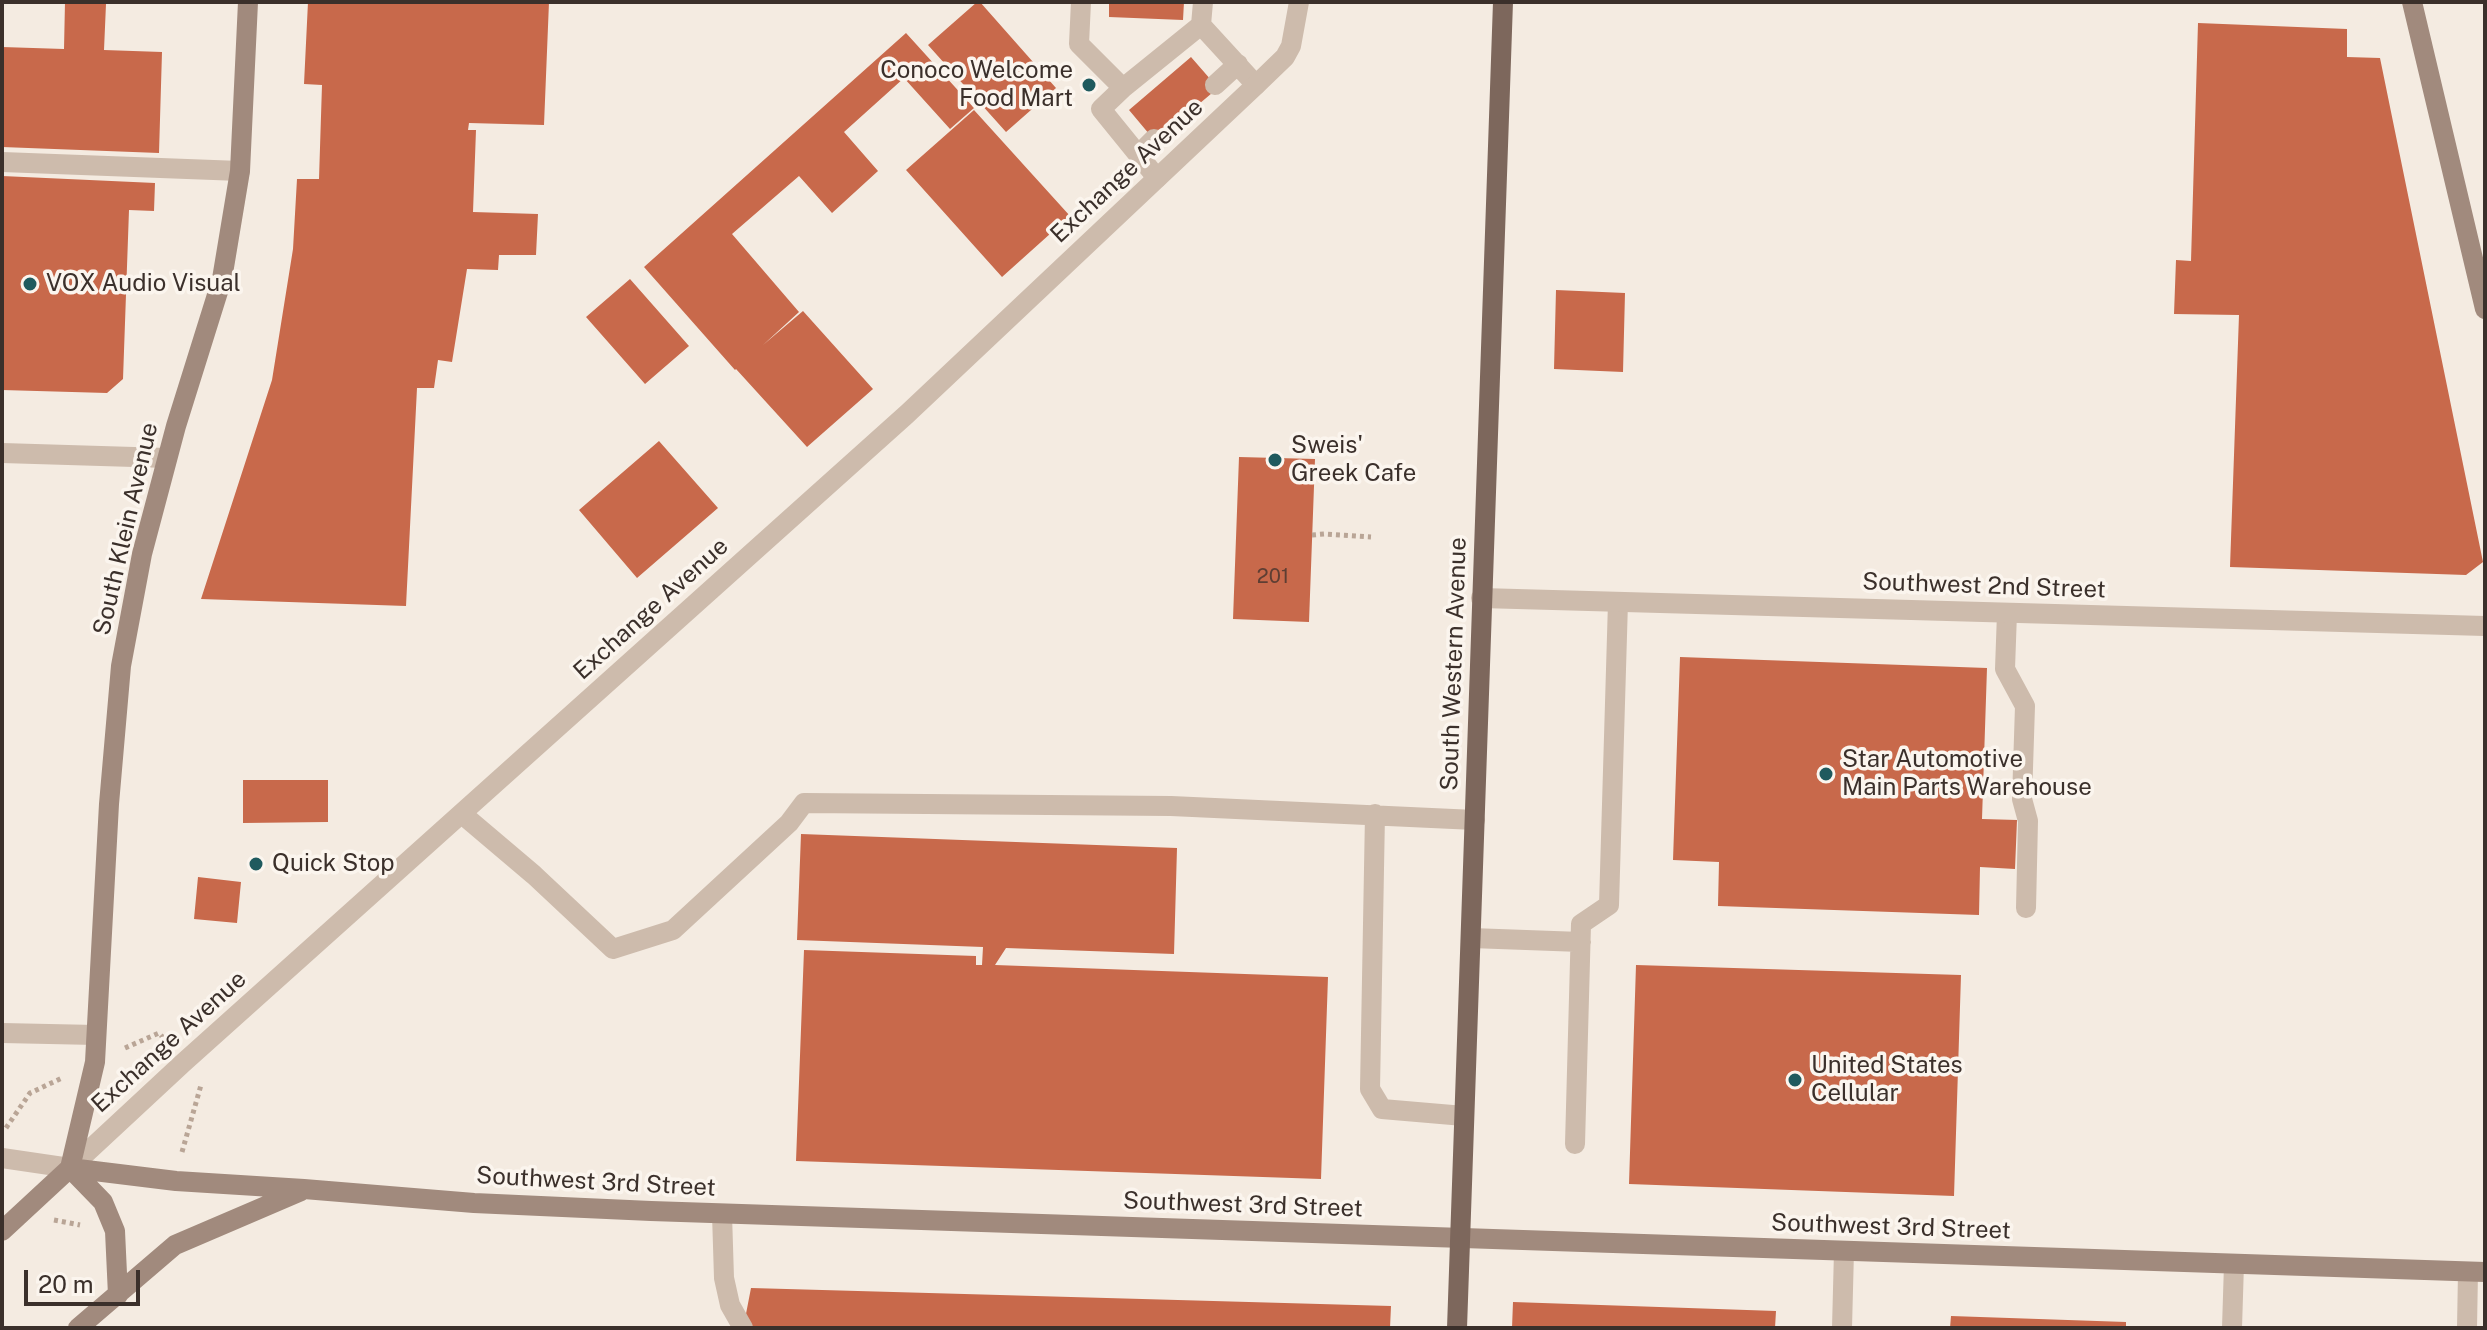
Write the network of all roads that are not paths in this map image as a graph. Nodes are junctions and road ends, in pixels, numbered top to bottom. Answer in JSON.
{"nodes":[{"id":1,"x":248,"y":2,"type":"edge"},
{"id":2,"x":1081,"y":2,"type":"edge"},
{"id":3,"x":1203,"y":2,"type":"edge"},
{"id":4,"x":1299,"y":2,"type":"edge"},
{"id":5,"x":1503,"y":2,"type":"edge"},
{"id":6,"x":2412,"y":2,"type":"edge"},
{"id":7,"x":1201,"y":25,"type":"junction"},
{"id":8,"x":1238,"y":64,"type":"junction"},
{"id":9,"x":1215,"y":85,"type":"dead end"},
{"id":10,"x":1256,"y":85,"type":"junction"},
{"id":11,"x":1123,"y":88,"type":"junction"},
{"id":12,"x":2,"y":162,"type":"edge"},
{"id":13,"x":240,"y":171,"type":"junction"},
{"id":14,"x":1157,"y":178,"type":"junction"},
{"id":15,"x":2485,"y":309,"type":"edge"},
{"id":16,"x":2,"y":453,"type":"edge"},
{"id":17,"x":167,"y":458,"type":"junction"},
{"id":18,"x":1481,"y":598,"type":"junction"},
{"id":19,"x":1618,"y":602,"type":"junction"},
{"id":20,"x":2007,"y":613,"type":"junction"},
{"id":21,"x":2485,"y":626,"type":"edge"},
{"id":22,"x":462,"y":814,"type":"junction"},
{"id":23,"x":1375,"y":814,"type":"junction"},
{"id":24,"x":1475,"y":820,"type":"junction"},
{"id":25,"x":2026,"y":908,"type":"dead end"},
{"id":26,"x":1471,"y":938,"type":"junction"},
{"id":27,"x":1581,"y":942,"type":"junction"},
{"id":28,"x":2,"y":1033,"type":"edge"},
{"id":29,"x":96,"y":1035,"type":"junction"},
{"id":30,"x":1464,"y":1116,"type":"junction"},
{"id":31,"x":1575,"y":1144,"type":"dead end"},
{"id":32,"x":2,"y":1158,"type":"edge"},
{"id":33,"x":70,"y":1168,"type":"junction"},
{"id":34,"x":304,"y":1189,"type":"junction"},
{"id":35,"x":722,"y":1214,"type":"junction"},
{"id":36,"x":2,"y":1231,"type":"edge"},
{"id":37,"x":1460,"y":1238,"type":"junction"},
{"id":38,"x":1844,"y":1251,"type":"junction"},
{"id":39,"x":2234,"y":1264,"type":"junction"},
{"id":40,"x":2477,"y":1272,"type":"edge"},
{"id":41,"x":118,"y":1295,"type":"junction"},
{"id":42,"x":78,"y":1328,"type":"edge"},
{"id":43,"x":743,"y":1328,"type":"edge"},
{"id":44,"x":1457,"y":1328,"type":"edge"},
{"id":45,"x":1842,"y":1328,"type":"edge"},
{"id":46,"x":2232,"y":1328,"type":"edge"},
{"id":47,"x":2467,"y":1328,"type":"edge"}],
"edges":[{"from":1,"to":13,"type":"street","name":"South Klein Avenue"},
{"from":2,"to":11,"type":"street"},
{"from":3,"to":7,"type":"street"},
{"from":4,"to":10,"type":"street","name":"Exchange Avenue"},
{"from":5,"to":18,"type":"main road","name":"South Western Avenue"},
{"from":6,"to":15,"type":"street"},
{"from":7,"to":8,"type":"street"},
{"from":7,"to":11,"type":"street"},
{"from":8,"to":9,"type":"street"},
{"from":8,"to":10,"type":"street"},
{"from":10,"to":14,"type":"street","name":"Exchange Avenue"},
{"from":11,"to":14,"type":"street"},
{"from":12,"to":13,"type":"street"},
{"from":13,"to":17,"type":"street","name":"South Klein Avenue"},
{"from":14,"to":22,"type":"street","name":"Exchange Avenue"},
{"from":16,"to":17,"type":"street"},
{"from":17,"to":29,"type":"street","name":"South Klein Avenue"},
{"from":18,"to":19,"type":"street","name":"Southwest 2nd Street"},
{"from":18,"to":24,"type":"main road","name":"South Western Avenue"},
{"from":19,"to":20,"type":"street","name":"Southwest 2nd Street"},
{"from":19,"to":27,"type":"street"},
{"from":20,"to":21,"type":"street","name":"Southwest 2nd Street"},
{"from":20,"to":25,"type":"street"},
{"from":22,"to":23,"type":"street"},
{"from":22,"to":33,"type":"street","name":"Exchange Avenue"},
{"from":23,"to":24,"type":"street"},
{"from":23,"to":30,"type":"street"},
{"from":24,"to":26,"type":"main road","name":"South Western Avenue"},
{"from":26,"to":27,"type":"street"},
{"from":26,"to":30,"type":"main road","name":"South Western Avenue"},
{"from":27,"to":31,"type":"street"},
{"from":28,"to":29,"type":"street"},
{"from":29,"to":33,"type":"street","name":"South Klein Avenue"},
{"from":30,"to":37,"type":"main road","name":"South Western Avenue"},
{"from":32,"to":33,"type":"street","name":"Southwest 3rd Street"},
{"from":33,"to":34,"type":"street","name":"Southwest 3rd Street"},
{"from":33,"to":36,"type":"street","name":"Exchange Avenue"},
{"from":33,"to":41,"type":"street"},
{"from":34,"to":35,"type":"street","name":"Southwest 3rd Street"},
{"from":34,"to":41,"type":"street"},
{"from":35,"to":37,"type":"street","name":"Southwest 3rd Street"},
{"from":35,"to":43,"type":"street"},
{"from":37,"to":38,"type":"street","name":"Southwest 3rd Street"},
{"from":37,"to":44,"type":"main road","name":"South Western Avenue"},
{"from":38,"to":39,"type":"street","name":"Southwest 3rd Street"},
{"from":38,"to":45,"type":"street"},
{"from":39,"to":40,"type":"street","name":"Southwest 3rd Street"},
{"from":39,"to":46,"type":"street"},
{"from":40,"to":47,"type":"street"},
{"from":41,"to":42,"type":"street"}]}
